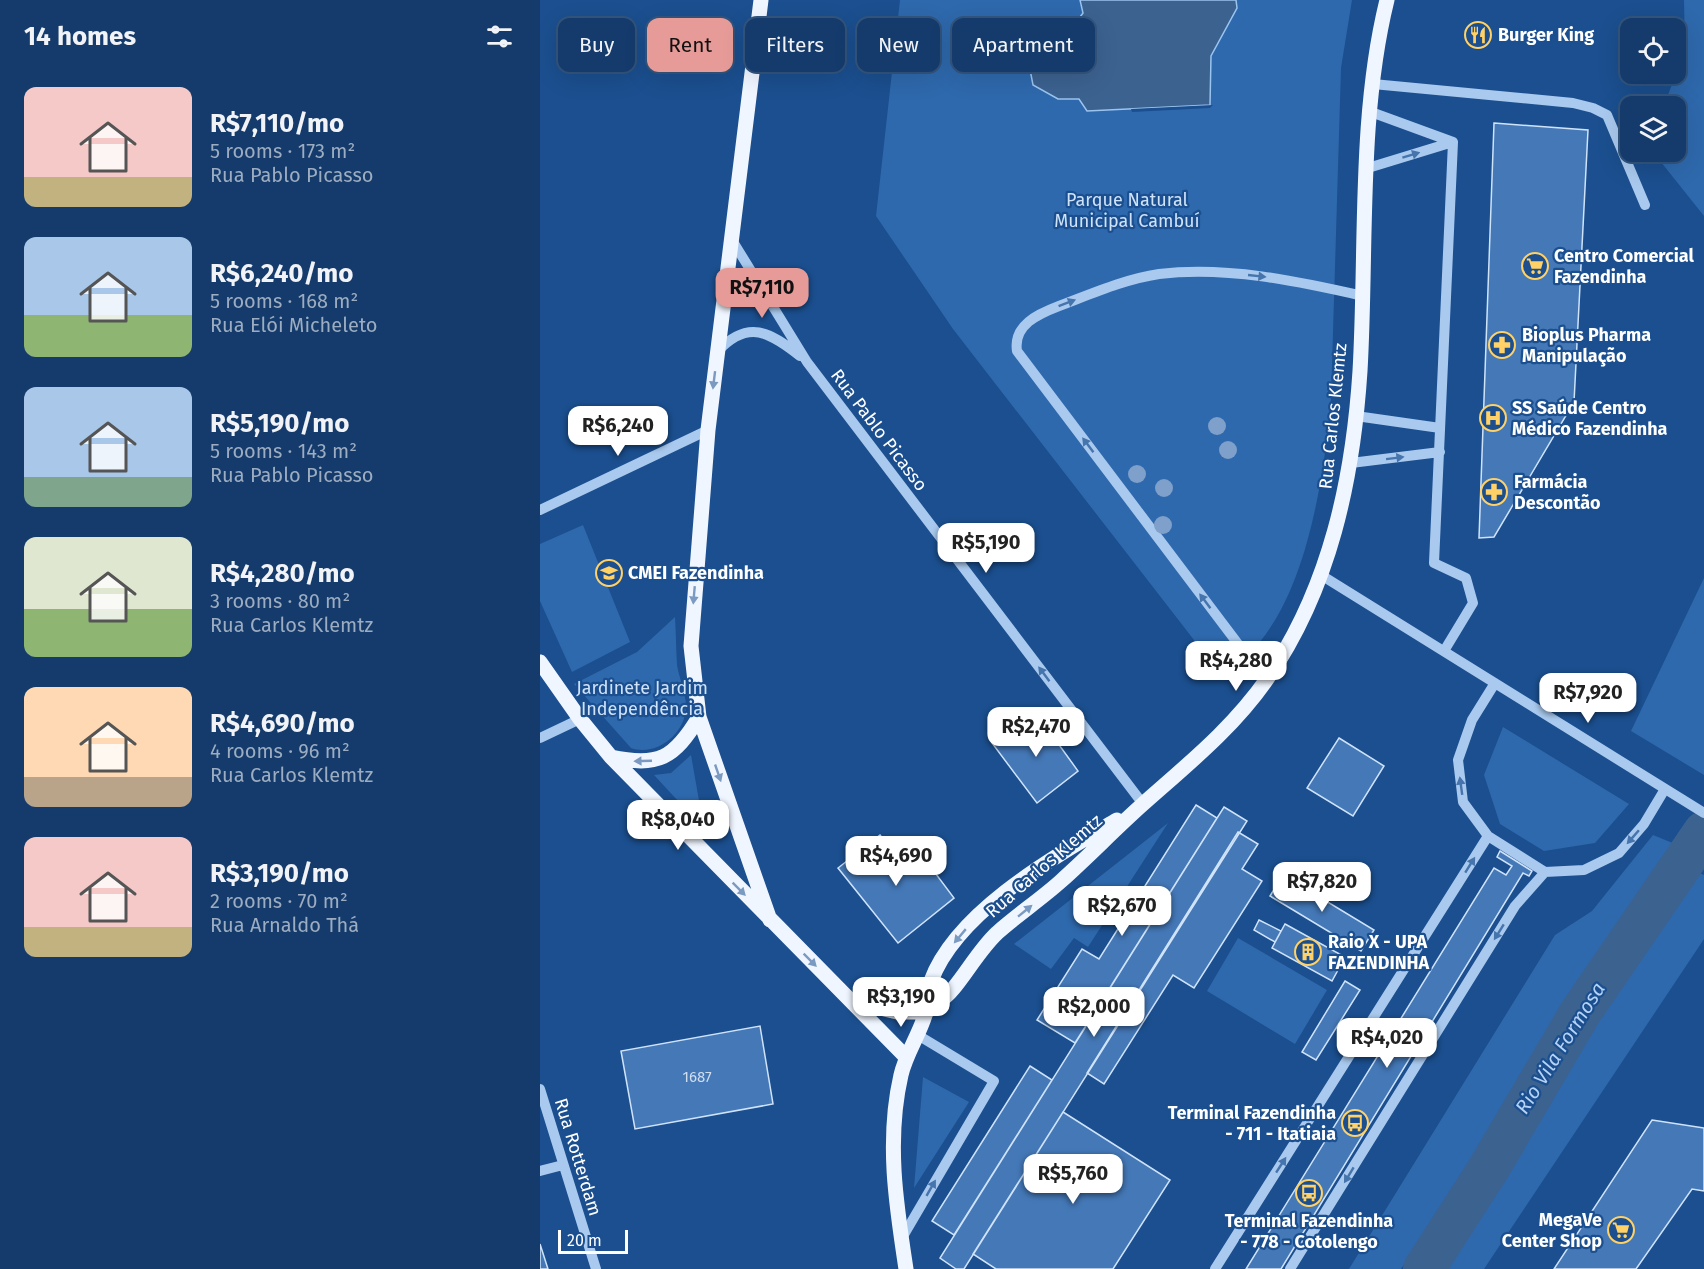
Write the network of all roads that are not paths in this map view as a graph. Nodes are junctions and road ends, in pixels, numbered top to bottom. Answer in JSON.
{"nodes":[{"id":1,"x":761,"y":0,"type":"edge"},
{"id":2,"x":1387,"y":0,"type":"edge"},
{"id":3,"x":1373,"y":84,"type":"junction"},
{"id":4,"x":1371,"y":112,"type":"junction"},
{"id":5,"x":1453,"y":142,"type":"junction"},
{"id":6,"x":1368,"y":168,"type":"junction"},
{"id":7,"x":1645,"y":205,"type":"dead end"},
{"id":8,"x":731,"y":239,"type":"junction"},
{"id":9,"x":1363,"y":296,"type":"junction"},
{"id":10,"x":717,"y":352,"type":"junction"},
{"id":11,"x":807,"y":362,"type":"junction"},
{"id":12,"x":1356,"y":416,"type":"junction"},
{"id":13,"x":1440,"y":428,"type":"junction"},
{"id":14,"x":708,"y":430,"type":"junction"},
{"id":15,"x":1440,"y":452,"type":"junction"},
{"id":16,"x":1351,"y":464,"type":"junction"},
{"id":17,"x":540,"y":510,"type":"edge"},
{"id":18,"x":1321,"y":575,"type":"junction"},
{"id":19,"x":1444,"y":651,"type":"junction"},
{"id":20,"x":540,"y":662,"type":"edge"},
{"id":21,"x":1266,"y":681,"type":"junction"},
{"id":22,"x":1495,"y":683,"type":"junction"},
{"id":23,"x":699,"y":717,"type":"junction"},
{"id":24,"x":580,"y":719,"type":"junction"},
{"id":25,"x":540,"y":738,"type":"edge"},
{"id":26,"x":611,"y":757,"type":"junction"},
{"id":27,"x":1665,"y":789,"type":"junction"},
{"id":28,"x":1143,"y":804,"type":"junction"},
{"id":29,"x":1704,"y":813,"type":"edge"},
{"id":30,"x":1488,"y":836,"type":"junction"},
{"id":31,"x":1545,"y":872,"type":"junction"},
{"id":32,"x":770,"y":920,"type":"junction"},
{"id":33,"x":850,"y":1000,"type":"junction"},
{"id":34,"x":926,"y":1012,"type":"junction"},
{"id":35,"x":916,"y":1034,"type":"junction"},
{"id":36,"x":906,"y":1057,"type":"junction"},
{"id":37,"x":540,"y":1089,"type":"edge"},
{"id":38,"x":563,"y":1165,"type":"junction"},
{"id":39,"x":540,"y":1171,"type":"edge"},
{"id":40,"x":902,"y":1238,"type":"junction"},
{"id":41,"x":596,"y":1269,"type":"edge"},
{"id":42,"x":906,"y":1269,"type":"edge"},
{"id":43,"x":1215,"y":1269,"type":"edge"},
{"id":44,"x":1290,"y":1269,"type":"edge"}],
"edges":[{"from":1,"to":8,"type":"main road"},
{"from":2,"to":3,"type":"main road","name":"Rua Carlos Klemtz"},
{"from":3,"to":4,"type":"main road","name":"Rua Carlos Klemtz"},
{"from":3,"to":7,"type":"street"},
{"from":4,"to":5,"type":"street"},
{"from":4,"to":6,"type":"main road","name":"Rua Carlos Klemtz"},
{"from":6,"to":5,"type":"street","one_way":true},
{"from":5,"to":13,"type":"street"},
{"from":6,"to":9,"type":"main road","name":"Rua Carlos Klemtz"},
{"from":8,"to":10,"type":"main road"},
{"from":8,"to":11,"type":"street","name":"Rua Pablo Picasso"},
{"from":9,"to":12,"type":"main road","name":"Rua Carlos Klemtz"},
{"from":21,"to":9,"type":"street","one_way":true},
{"from":10,"to":11,"type":"street","name":"Rua Pablo Picasso"},
{"from":10,"to":14,"type":"main road","one_way":true},
{"from":28,"to":11,"type":"street","name":"Rua Pablo Picasso","one_way":true},
{"from":12,"to":13,"type":"street"},
{"from":12,"to":16,"type":"main road","name":"Rua Carlos Klemtz"},
{"from":13,"to":15,"type":"street"},
{"from":14,"to":17,"type":"street"},
{"from":14,"to":23,"type":"main road","one_way":true},
{"from":16,"to":15,"type":"street","one_way":true},
{"from":15,"to":19,"type":"street"},
{"from":16,"to":18,"type":"main road","name":"Rua Carlos Klemtz"},
{"from":18,"to":19,"type":"street"},
{"from":18,"to":21,"type":"main road","name":"Rua Carlos Klemtz"},
{"from":19,"to":22,"type":"street"},
{"from":20,"to":24,"type":"main road"},
{"from":21,"to":28,"type":"main road","name":"Rua Carlos Klemtz"},
{"from":22,"to":27,"type":"street"},
{"from":30,"to":22,"type":"street","one_way":true},
{"from":23,"to":26,"type":"main road","one_way":true},
{"from":23,"to":32,"type":"main road","one_way":true},
{"from":24,"to":25,"type":"street"},
{"from":24,"to":26,"type":"main road"},
{"from":26,"to":32,"type":"main road","one_way":true},
{"from":27,"to":29,"type":"street"},
{"from":27,"to":31,"type":"street","one_way":true},
{"from":34,"to":28,"type":"main road","name":"Rua Carlos Klemtz","one_way":true},
{"from":28,"to":34,"type":"main road","name":"Rua Carlos Klemtz","one_way":true},
{"from":30,"to":31,"type":"street"},
{"from":43,"to":30,"type":"street","one_way":true},
{"from":31,"to":44,"type":"street","one_way":true},
{"from":32,"to":33,"type":"main road","one_way":true},
{"from":33,"to":34,"type":"main road"},
{"from":33,"to":36,"type":"main road"},
{"from":34,"to":35,"type":"main road","name":"Rua Carlos Klemtz"},
{"from":35,"to":36,"type":"main road","name":"Rua Carlos Klemtz"},
{"from":40,"to":35,"type":"street","one_way":true},
{"from":36,"to":40,"type":"main road","name":"Rua Carlos Klemtz"},
{"from":37,"to":38,"type":"street","name":"Rua Rotterdam"},
{"from":38,"to":39,"type":"street"},
{"from":38,"to":41,"type":"street","name":"Rua Rotterdam"},
{"from":40,"to":42,"type":"main road","name":"Rua Carlos Klemtz"}]}
